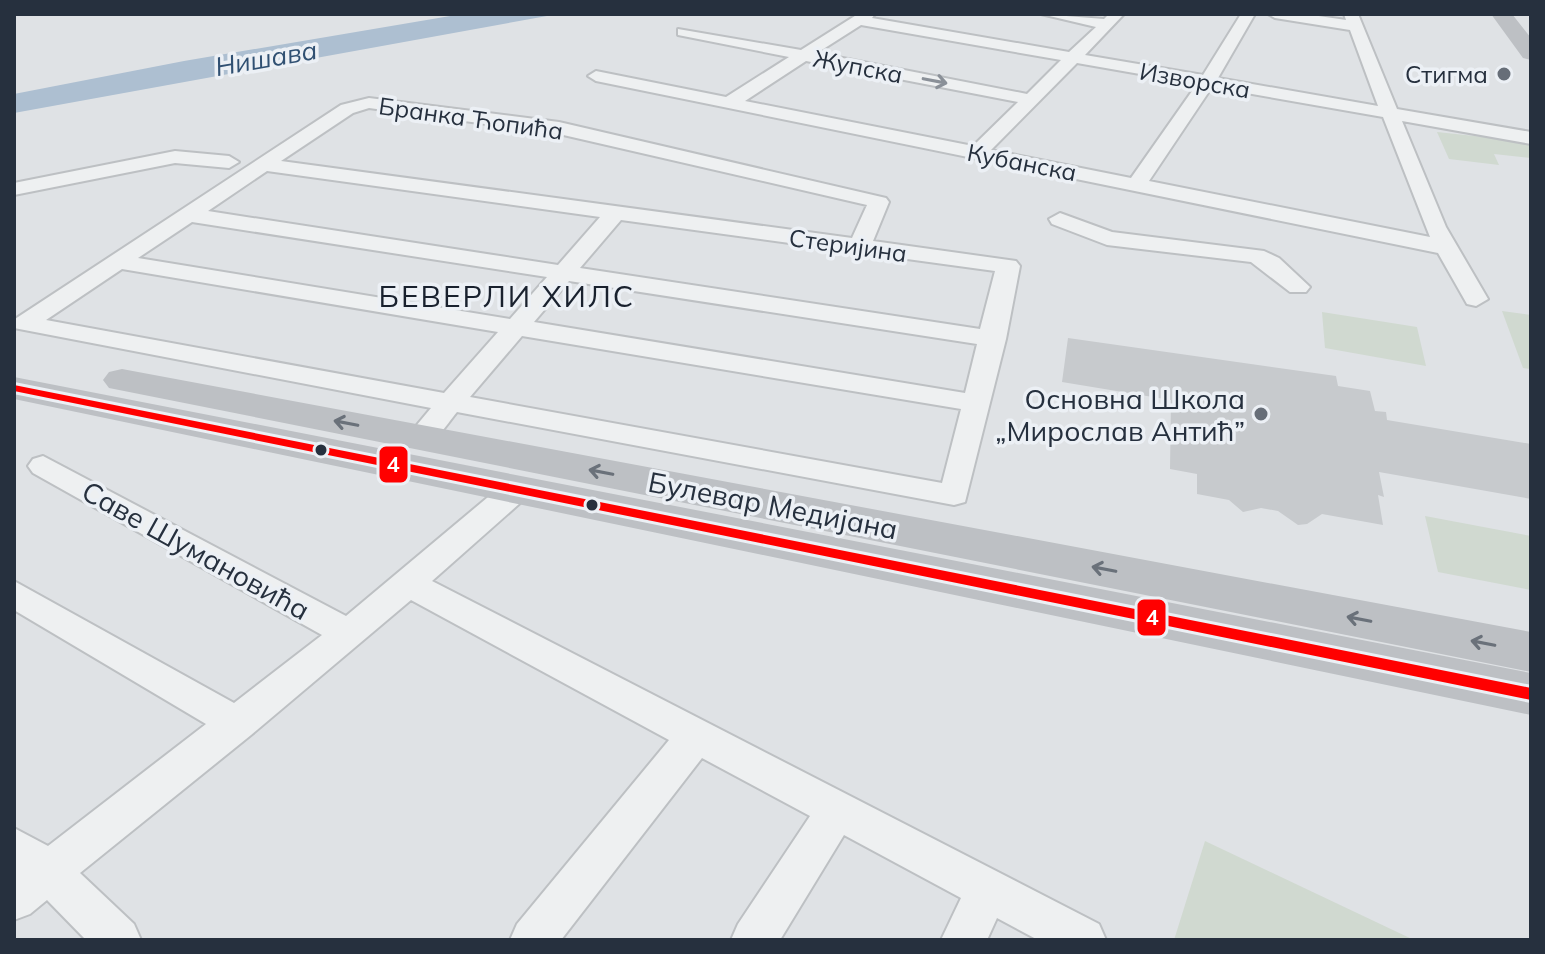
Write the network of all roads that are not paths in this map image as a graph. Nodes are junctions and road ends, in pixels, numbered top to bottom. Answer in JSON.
{"nodes":[{"id":1,"x":1048,"y":14,"type":"edge"},
{"id":2,"x":1248,"y":14,"type":"edge"},
{"id":3,"x":1275,"y":14,"type":"edge"},
{"id":4,"x":1501,"y":14,"type":"edge"},
{"id":5,"x":864,"y":17,"type":"edge"},
{"id":6,"x":1112,"y":19,"type":"edge"},
{"id":7,"x":1354,"y":20,"type":"edge"},
{"id":8,"x":683,"y":32,"type":"dead end"},
{"id":9,"x":1528,"y":45,"type":"edge"},
{"id":10,"x":804,"y":55,"type":"junction"},
{"id":11,"x":1072,"y":60,"type":"junction"},
{"id":12,"x":596,"y":76,"type":"dead end"},
{"id":13,"x":1207,"y":82,"type":"junction"},
{"id":14,"x":1032,"y":100,"type":"junction"},
{"id":15,"x":729,"y":103,"type":"junction"},
{"id":16,"x":1390,"y":114,"type":"junction"},
{"id":17,"x":1531,"y":138,"type":"edge"},
{"id":18,"x":976,"y":154,"type":"junction"},
{"id":19,"x":229,"y":162,"type":"dead end"},
{"id":20,"x":265,"y":165,"type":"junction"},
{"id":21,"x":1136,"y":185,"type":"junction"},
{"id":22,"x":14,"y":189,"type":"edge"},
{"id":23,"x":616,"y":212,"type":"junction"},
{"id":24,"x":190,"y":215,"type":"junction"},
{"id":25,"x":1060,"y":219,"type":"dead end"},
{"id":26,"x":859,"y":247,"type":"junction"},
{"id":27,"x":1449,"y":248,"type":"junction"},
{"id":28,"x":121,"y":262,"type":"junction"},
{"id":29,"x":563,"y":273,"type":"junction"},
{"id":30,"x":1298,"y":287,"type":"dead end"},
{"id":31,"x":1476,"y":299,"type":"dead end"},
{"id":32,"x":516,"y":328,"type":"junction"},
{"id":33,"x":993,"y":339,"type":"junction"},
{"id":34,"x":19,"y":342,"type":"edge"},
{"id":35,"x":14,"y":388,"type":"edge"},
{"id":36,"x":977,"y":403,"type":"junction"},
{"id":37,"x":436,"y":420,"type":"junction"},
{"id":38,"x":43,"y":466,"type":"dead end"},
{"id":39,"x":517,"y":489,"type":"junction"},
{"id":40,"x":954,"y":495,"type":"joint"},
{"id":41,"x":410,"y":584,"type":"junction"},
{"id":42,"x":14,"y":594,"type":"edge"},
{"id":43,"x":349,"y":634,"type":"junction"},
{"id":44,"x":1531,"y":652,"type":"edge"},
{"id":45,"x":1531,"y":694,"type":"edge"},
{"id":46,"x":238,"y":724,"type":"junction"},
{"id":47,"x":695,"y":737,"type":"junction"},
{"id":48,"x":836,"y":811,"type":"junction"},
{"id":49,"x":31,"y":859,"type":"edge"},
{"id":50,"x":987,"y":890,"type":"junction"},
{"id":51,"x":14,"y":899,"type":"edge"},
{"id":52,"x":118,"y":940,"type":"edge"},
{"id":53,"x":533,"y":940,"type":"edge"},
{"id":54,"x":754,"y":940,"type":"edge"},
{"id":55,"x":964,"y":940,"type":"edge"},
{"id":56,"x":1083,"y":940,"type":"edge"}],
"edges":[{"from":1,"to":6,"type":"street"},
{"from":2,"to":13,"type":"street"},
{"from":3,"to":7,"type":"street"},
{"from":4,"to":9,"type":"main road"},
{"from":5,"to":10,"type":"street"},
{"from":5,"to":11,"type":"street","name":"Изворска"},
{"from":6,"to":11,"type":"street"},
{"from":7,"to":16,"type":"street"},
{"from":8,"to":10,"type":"street","name":"Жупска"},
{"from":10,"to":14,"type":"street","name":"Жупска","one_way":true},
{"from":10,"to":15,"type":"street"},
{"from":11,"to":13,"type":"street","name":"Изворска"},
{"from":11,"to":14,"type":"street"},
{"from":12,"to":15,"type":"street","name":"Кубанска"},
{"from":13,"to":16,"type":"street","name":"Изворска"},
{"from":13,"to":21,"type":"street"},
{"from":14,"to":18,"type":"street"},
{"from":15,"to":18,"type":"street","name":"Кубанска"},
{"from":16,"to":17,"type":"street","name":"Изворска"},
{"from":16,"to":27,"type":"street"},
{"from":18,"to":21,"type":"street","name":"Кубанска"},
{"from":19,"to":22,"type":"street"},
{"from":20,"to":23,"type":"street","name":"Стеријина"},
{"from":20,"to":24,"type":"street","name":"Бранка Ћопића"},
{"from":20,"to":26,"type":"street","name":"Бранка Ћопића"},
{"from":21,"to":27,"type":"street","name":"Кубанска"},
{"from":23,"to":26,"type":"street","name":"Стеријина"},
{"from":23,"to":29,"type":"street"},
{"from":24,"to":28,"type":"street","name":"Бранка Ћопића"},
{"from":24,"to":29,"type":"street"},
{"from":25,"to":30,"type":"street"},
{"from":26,"to":33,"type":"street","name":"Стеријина"},
{"from":27,"to":31,"type":"street"},
{"from":28,"to":32,"type":"street"},
{"from":28,"to":34,"type":"street","name":"Бранка Ћопића"},
{"from":29,"to":32,"type":"street"},
{"from":29,"to":33,"type":"street"},
{"from":32,"to":36,"type":"street"},
{"from":32,"to":37,"type":"street"},
{"from":33,"to":36,"type":"street","name":"Стеријина"},
{"from":34,"to":37,"type":"main road","name":"Булевар Медијана"},
{"from":35,"to":39,"type":"main road","name":"Булевар Медијана"},
{"from":36,"to":40,"type":"street","name":"Стеријина"},
{"from":37,"to":40,"type":"street","name":"Булевар Медијана"},
{"from":44,"to":37,"type":"main road","name":"Булевар Медијана","one_way":true},
{"from":38,"to":43,"type":"street","name":"Саве Шумановића"},
{"from":39,"to":41,"type":"street"},
{"from":39,"to":45,"type":"main road","name":"Булевар Медијана"},
{"from":41,"to":43,"type":"street"},
{"from":41,"to":47,"type":"street"},
{"from":42,"to":46,"type":"street"},
{"from":43,"to":46,"type":"street"},
{"from":46,"to":49,"type":"street"},
{"from":47,"to":48,"type":"street"},
{"from":47,"to":53,"type":"street"},
{"from":48,"to":50,"type":"street"},
{"from":48,"to":54,"type":"street"},
{"from":49,"to":51,"type":"street"},
{"from":49,"to":52,"type":"street"},
{"from":50,"to":55,"type":"street"},
{"from":50,"to":56,"type":"street"}]}
